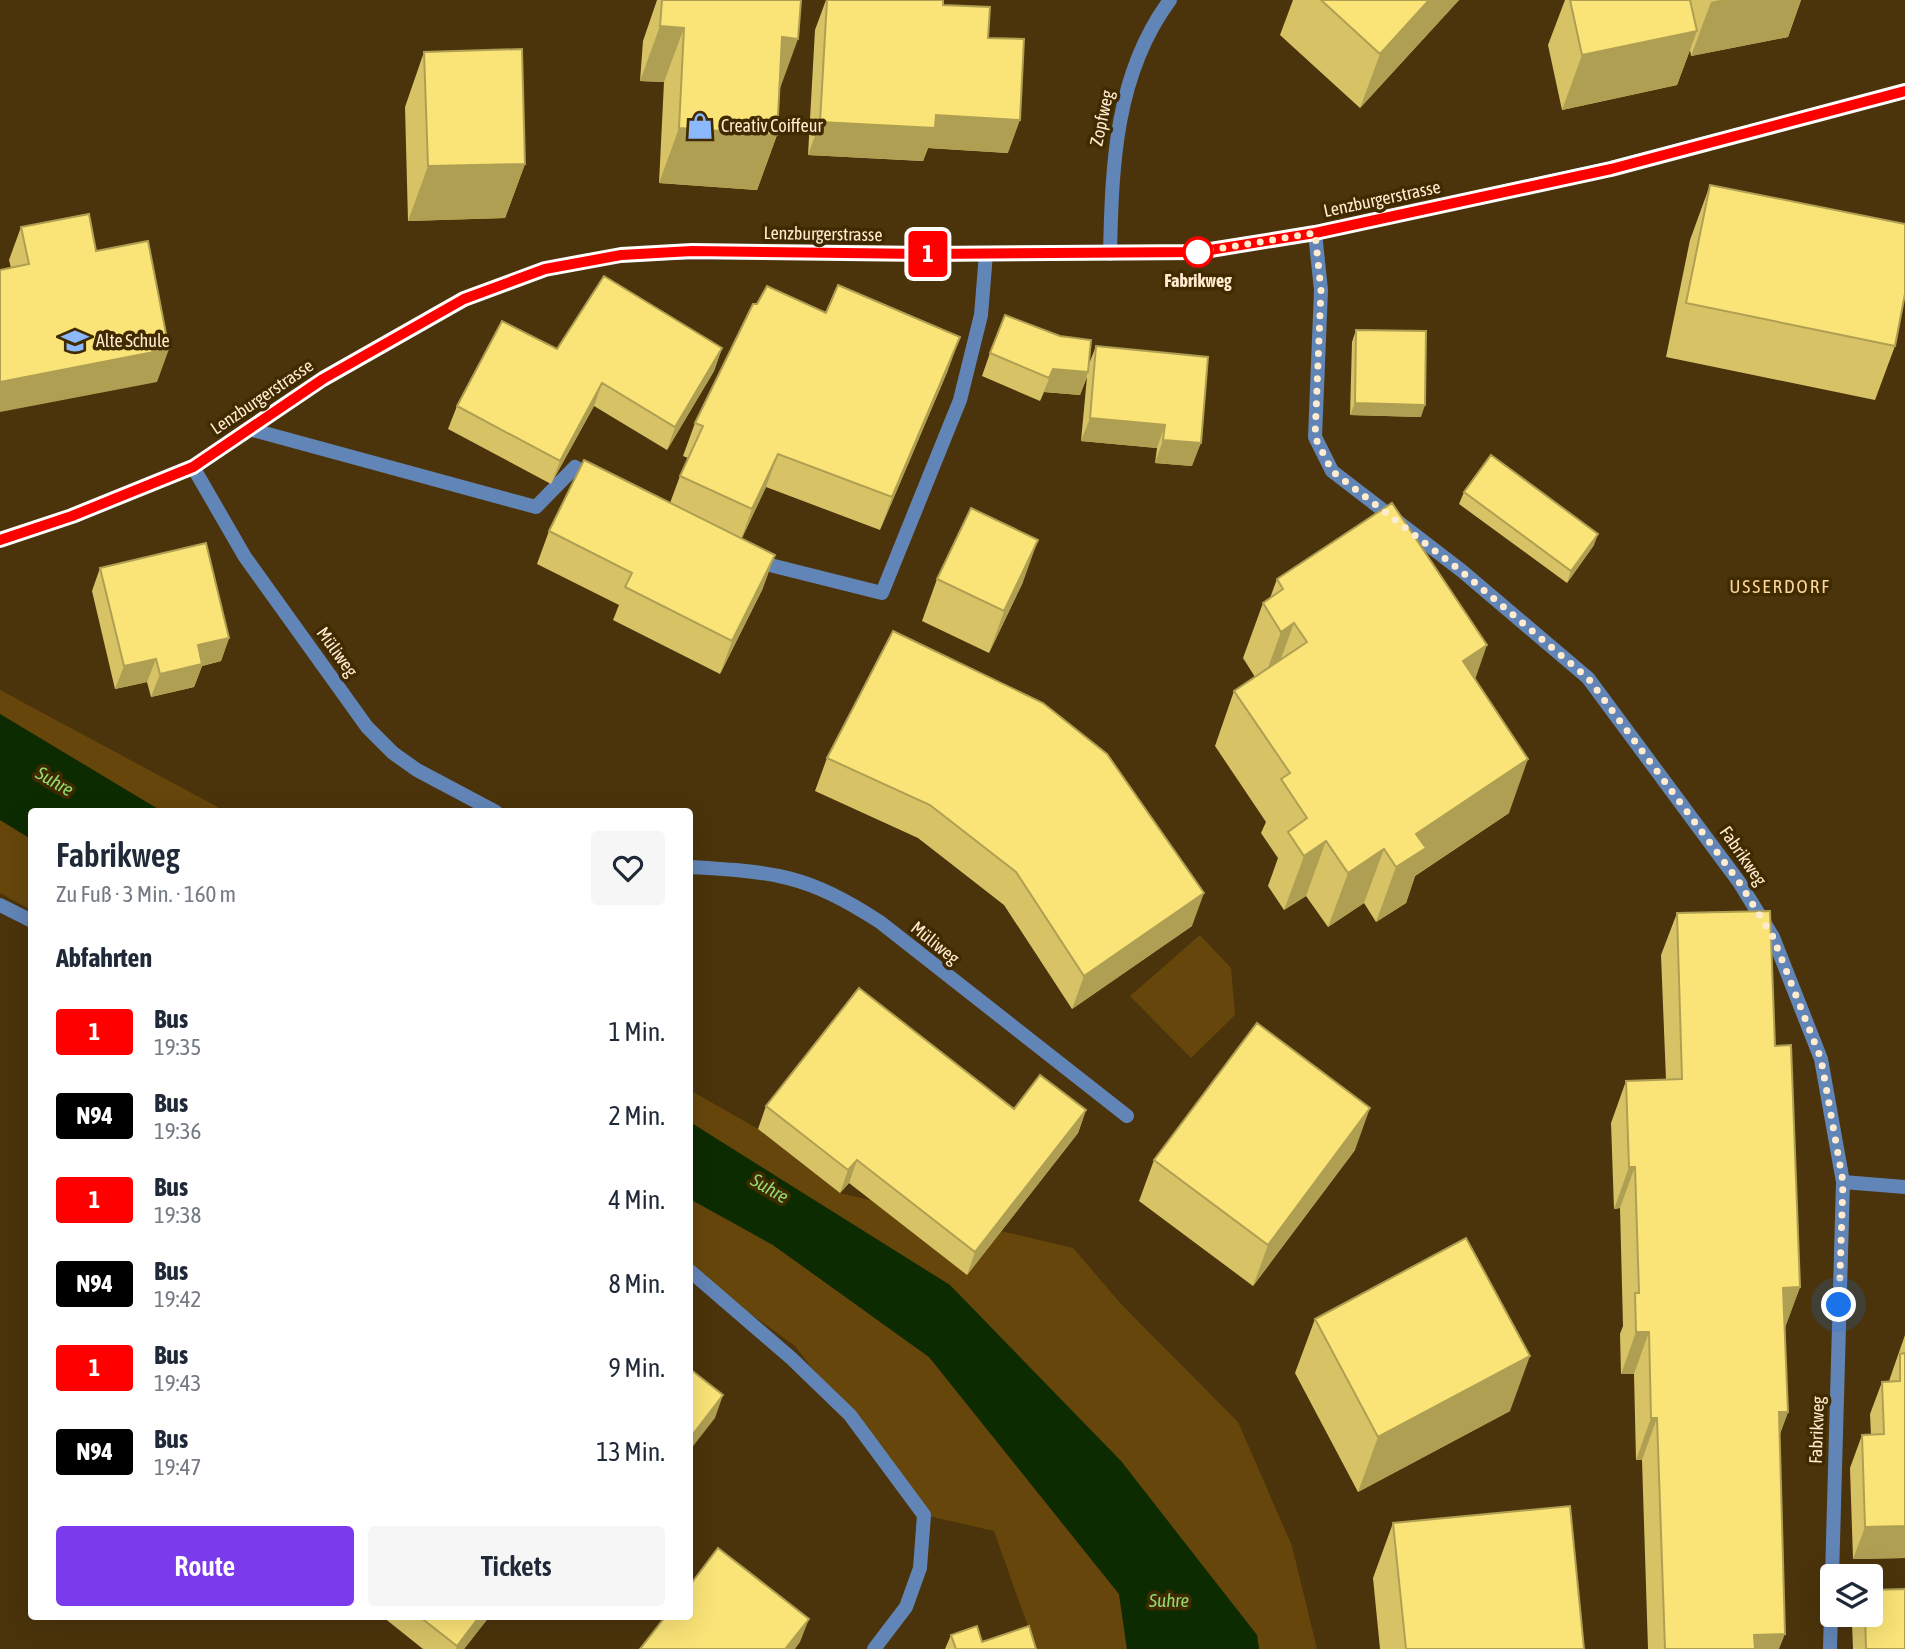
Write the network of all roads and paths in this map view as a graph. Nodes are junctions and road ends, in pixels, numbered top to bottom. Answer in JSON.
{"nodes":[{"id":1,"x":1170,"y":0,"type":"edge"},
{"id":2,"x":1905,"y":91,"type":"edge"},
{"id":3,"x":1315,"y":233,"type":"junction"},
{"id":4,"x":986,"y":254,"type":"junction"},
{"id":5,"x":1110,"y":254,"type":"junction"},
{"id":6,"x":249,"y":429,"type":"junction"},
{"id":7,"x":193,"y":467,"type":"junction"},
{"id":8,"x":609,"y":487,"type":"edge"},
{"id":9,"x":0,"y":540,"type":"edge"},
{"id":10,"x":736,"y":557,"type":"edge"},
{"id":11,"x":488,"y":808,"type":"edge"},
{"id":12,"x":693,"y":867,"type":"edge"},
{"id":13,"x":0,"y":905,"type":"edge"},
{"id":14,"x":28,"y":919,"type":"edge"},
{"id":15,"x":1127,"y":1116,"type":"dead end"},
{"id":16,"x":1843,"y":1182,"type":"junction"},
{"id":17,"x":1905,"y":1187,"type":"edge"},
{"id":18,"x":693,"y":1274,"type":"edge"},
{"id":19,"x":874,"y":1649,"type":"edge"},
{"id":20,"x":1830,"y":1649,"type":"edge"}],
"edges":[{"from":1,"to":5,"type":"street","name":"Zopfweg"},
{"from":2,"to":3,"type":"main road","name":"Lenzburgerstrasse"},
{"from":3,"to":5,"type":"main road","name":"Lenzburgerstrasse"},
{"from":3,"to":16,"type":"street","name":"Fabrikweg"},
{"from":4,"to":5,"type":"main road","name":"Lenzburgerstrasse"},
{"from":4,"to":6,"type":"main road","name":"Lenzburgerstrasse"},
{"from":4,"to":10,"type":"street"},
{"from":6,"to":7,"type":"main road","name":"Lenzburgerstrasse"},
{"from":6,"to":8,"type":"street"},
{"from":7,"to":9,"type":"main road","name":"Lenzburgerstrasse"},
{"from":7,"to":11,"type":"street","name":"Müliweg"},
{"from":12,"to":15,"type":"street","name":"Müliweg"},
{"from":13,"to":14,"type":"street"},
{"from":16,"to":17,"type":"street"},
{"from":16,"to":20,"type":"street","name":"Fabrikweg"},
{"from":18,"to":19,"type":"street"}]}
